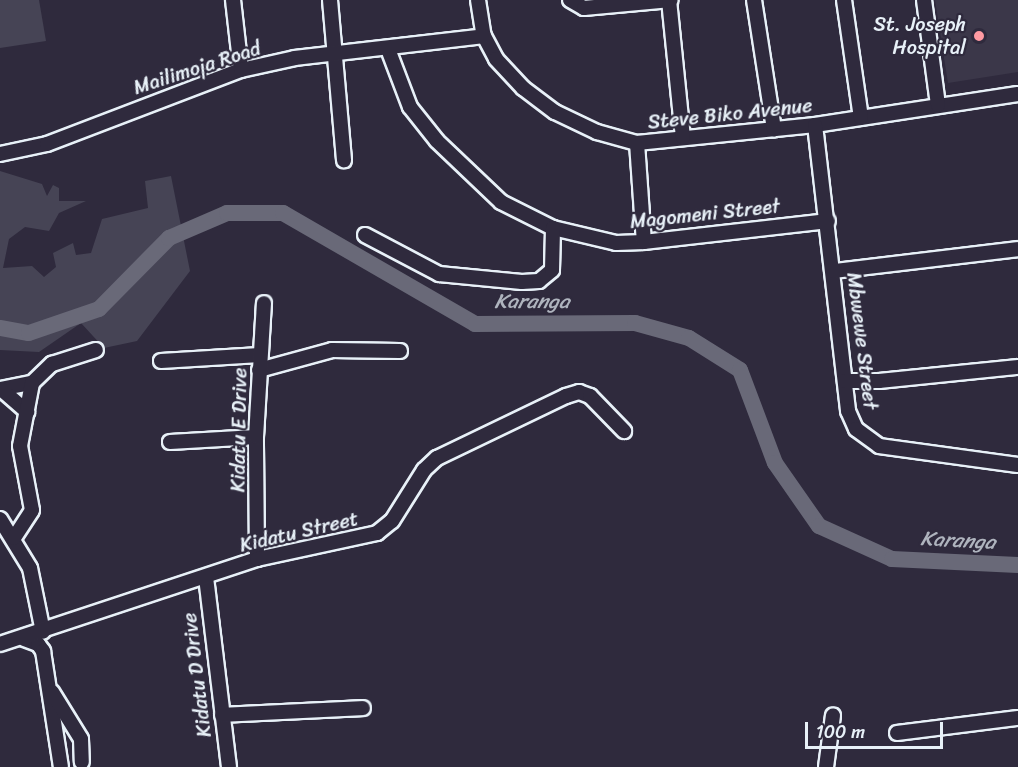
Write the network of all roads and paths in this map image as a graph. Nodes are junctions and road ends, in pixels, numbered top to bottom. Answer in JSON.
{"nodes":[{"id":1,"x":233,"y":0,"type":"edge"},
{"id":2,"x":330,"y":0,"type":"edge"},
{"id":3,"x":478,"y":0,"type":"edge"},
{"id":4,"x":570,"y":0,"type":"edge"},
{"id":5,"x":670,"y":0,"type":"edge"},
{"id":6,"x":754,"y":0,"type":"edge"},
{"id":7,"x":844,"y":0,"type":"edge"},
{"id":8,"x":924,"y":0,"type":"edge"},
{"id":9,"x":484,"y":36,"type":"junction"},
{"id":10,"x":388,"y":49,"type":"junction"},
{"id":11,"x":333,"y":53,"type":"junction"},
{"id":12,"x":242,"y":70,"type":"junction"},
{"id":13,"x":1018,"y":94,"type":"edge"},
{"id":14,"x":938,"y":105,"type":"junction"},
{"id":15,"x":861,"y":118,"type":"junction"},
{"id":16,"x":815,"y":125,"type":"junction"},
{"id":17,"x":774,"y":129,"type":"junction"},
{"id":18,"x":683,"y":137,"type":"junction"},
{"id":19,"x":637,"y":143,"type":"junction"},
{"id":20,"x":0,"y":154,"type":"edge"},
{"id":21,"x":344,"y":160,"type":"dead end"},
{"id":22,"x":828,"y":221,"type":"junction"},
{"id":23,"x":553,"y":228,"type":"junction"},
{"id":24,"x":364,"y":235,"type":"dead end"},
{"id":25,"x":644,"y":242,"type":"junction"},
{"id":26,"x":1018,"y":249,"type":"edge"},
{"id":27,"x":834,"y":271,"type":"junction"},
{"id":28,"x":264,"y":303,"type":"dead end"},
{"id":29,"x":96,"y":350,"type":"dead end"},
{"id":30,"x":400,"y":351,"type":"dead end"},
{"id":31,"x":260,"y":355,"type":"junction"},
{"id":32,"x":161,"y":361,"type":"dead end"},
{"id":33,"x":1018,"y":367,"type":"edge"},
{"id":34,"x":259,"y":370,"type":"junction"},
{"id":35,"x":844,"y":381,"type":"junction"},
{"id":36,"x":32,"y":382,"type":"junction"},
{"id":37,"x":1,"y":389,"type":"edge"},
{"id":38,"x":27,"y":412,"type":"junction"},
{"id":39,"x":624,"y":431,"type":"dead end"},
{"id":40,"x":256,"y":437,"type":"junction"},
{"id":41,"x":170,"y":442,"type":"dead end"},
{"id":42,"x":1018,"y":465,"type":"edge"},
{"id":43,"x":0,"y":519,"type":"edge"},
{"id":44,"x":14,"y":538,"type":"junction"},
{"id":45,"x":257,"y":559,"type":"junction"},
{"id":46,"x":206,"y":577,"type":"junction"},
{"id":47,"x":43,"y":632,"type":"junction"},
{"id":48,"x":24,"y":639,"type":"junction"},
{"id":49,"x":0,"y":644,"type":"edge"},
{"id":50,"x":49,"y":687,"type":"junction"},
{"id":51,"x":363,"y":708,"type":"dead end"},
{"id":52,"x":222,"y":715,"type":"junction"},
{"id":53,"x":833,"y":715,"type":"dead end"},
{"id":54,"x":1018,"y":718,"type":"edge"},
{"id":55,"x":897,"y":733,"type":"dead end"},
{"id":56,"x":82,"y":762,"type":"dead end"},
{"id":57,"x":62,"y":767,"type":"edge"},
{"id":58,"x":229,"y":767,"type":"edge"},
{"id":59,"x":826,"y":767,"type":"edge"}],
"edges":[{"from":1,"to":12,"type":"street"},
{"from":2,"to":11,"type":"street"},
{"from":3,"to":9,"type":"street","name":"Steve Biko Avenue"},
{"from":4,"to":5,"type":"street"},
{"from":5,"to":18,"type":"street"},
{"from":6,"to":17,"type":"street"},
{"from":7,"to":15,"type":"street"},
{"from":8,"to":14,"type":"street"},
{"from":9,"to":10,"type":"street","name":"Mailimoja Road"},
{"from":9,"to":19,"type":"street","name":"Steve Biko Avenue"},
{"from":10,"to":11,"type":"street","name":"Mailimoja Road"},
{"from":10,"to":23,"type":"street","name":"Magomeni Street"},
{"from":11,"to":12,"type":"street","name":"Mailimoja Road"},
{"from":11,"to":21,"type":"street"},
{"from":12,"to":20,"type":"street","name":"Mailimoja Road"},
{"from":13,"to":14,"type":"street","name":"Steve Biko Avenue"},
{"from":14,"to":15,"type":"street","name":"Steve Biko Avenue"},
{"from":15,"to":16,"type":"street","name":"Steve Biko Avenue"},
{"from":16,"to":17,"type":"street","name":"Steve Biko Avenue"},
{"from":16,"to":22,"type":"street","name":"Mbwewe Street"},
{"from":17,"to":18,"type":"street","name":"Steve Biko Avenue"},
{"from":18,"to":19,"type":"street","name":"Steve Biko Avenue"},
{"from":19,"to":25,"type":"street"},
{"from":22,"to":25,"type":"street","name":"Magomeni Street"},
{"from":22,"to":27,"type":"street","name":"Mbwewe Street"},
{"from":23,"to":24,"type":"street"},
{"from":23,"to":25,"type":"street","name":"Magomeni Street"},
{"from":26,"to":27,"type":"street"},
{"from":27,"to":35,"type":"street","name":"Mbwewe Street"},
{"from":28,"to":31,"type":"street","name":"Kidatu E Drive"},
{"from":29,"to":36,"type":"street"},
{"from":30,"to":34,"type":"street"},
{"from":31,"to":32,"type":"street"},
{"from":31,"to":34,"type":"street","name":"Kidatu E Drive"},
{"from":33,"to":35,"type":"street"},
{"from":34,"to":40,"type":"street","name":"Kidatu E Drive"},
{"from":35,"to":42,"type":"street","name":"Mbwewe Street"},
{"from":36,"to":37,"type":"street"},
{"from":36,"to":38,"type":"street"},
{"from":37,"to":38,"type":"street"},
{"from":38,"to":44,"type":"street"},
{"from":39,"to":45,"type":"street","name":"Kidatu Street"},
{"from":40,"to":41,"type":"street"},
{"from":40,"to":45,"type":"street","name":"Kidatu E Drive"},
{"from":43,"to":44,"type":"street"},
{"from":44,"to":47,"type":"street"},
{"from":45,"to":46,"type":"street","name":"Kidatu Street"},
{"from":46,"to":47,"type":"street","name":"Kidatu Street"},
{"from":46,"to":52,"type":"street","name":"Kidatu D Drive"},
{"from":47,"to":48,"type":"street","name":"Kidatu Street"},
{"from":48,"to":49,"type":"street","name":"Kidatu Street"},
{"from":48,"to":50,"type":"street"},
{"from":50,"to":56,"type":"street"},
{"from":50,"to":57,"type":"street"},
{"from":51,"to":52,"type":"street"},
{"from":52,"to":58,"type":"street","name":"Kidatu D Drive"},
{"from":53,"to":59,"type":"street"},
{"from":54,"to":55,"type":"street"}]}
